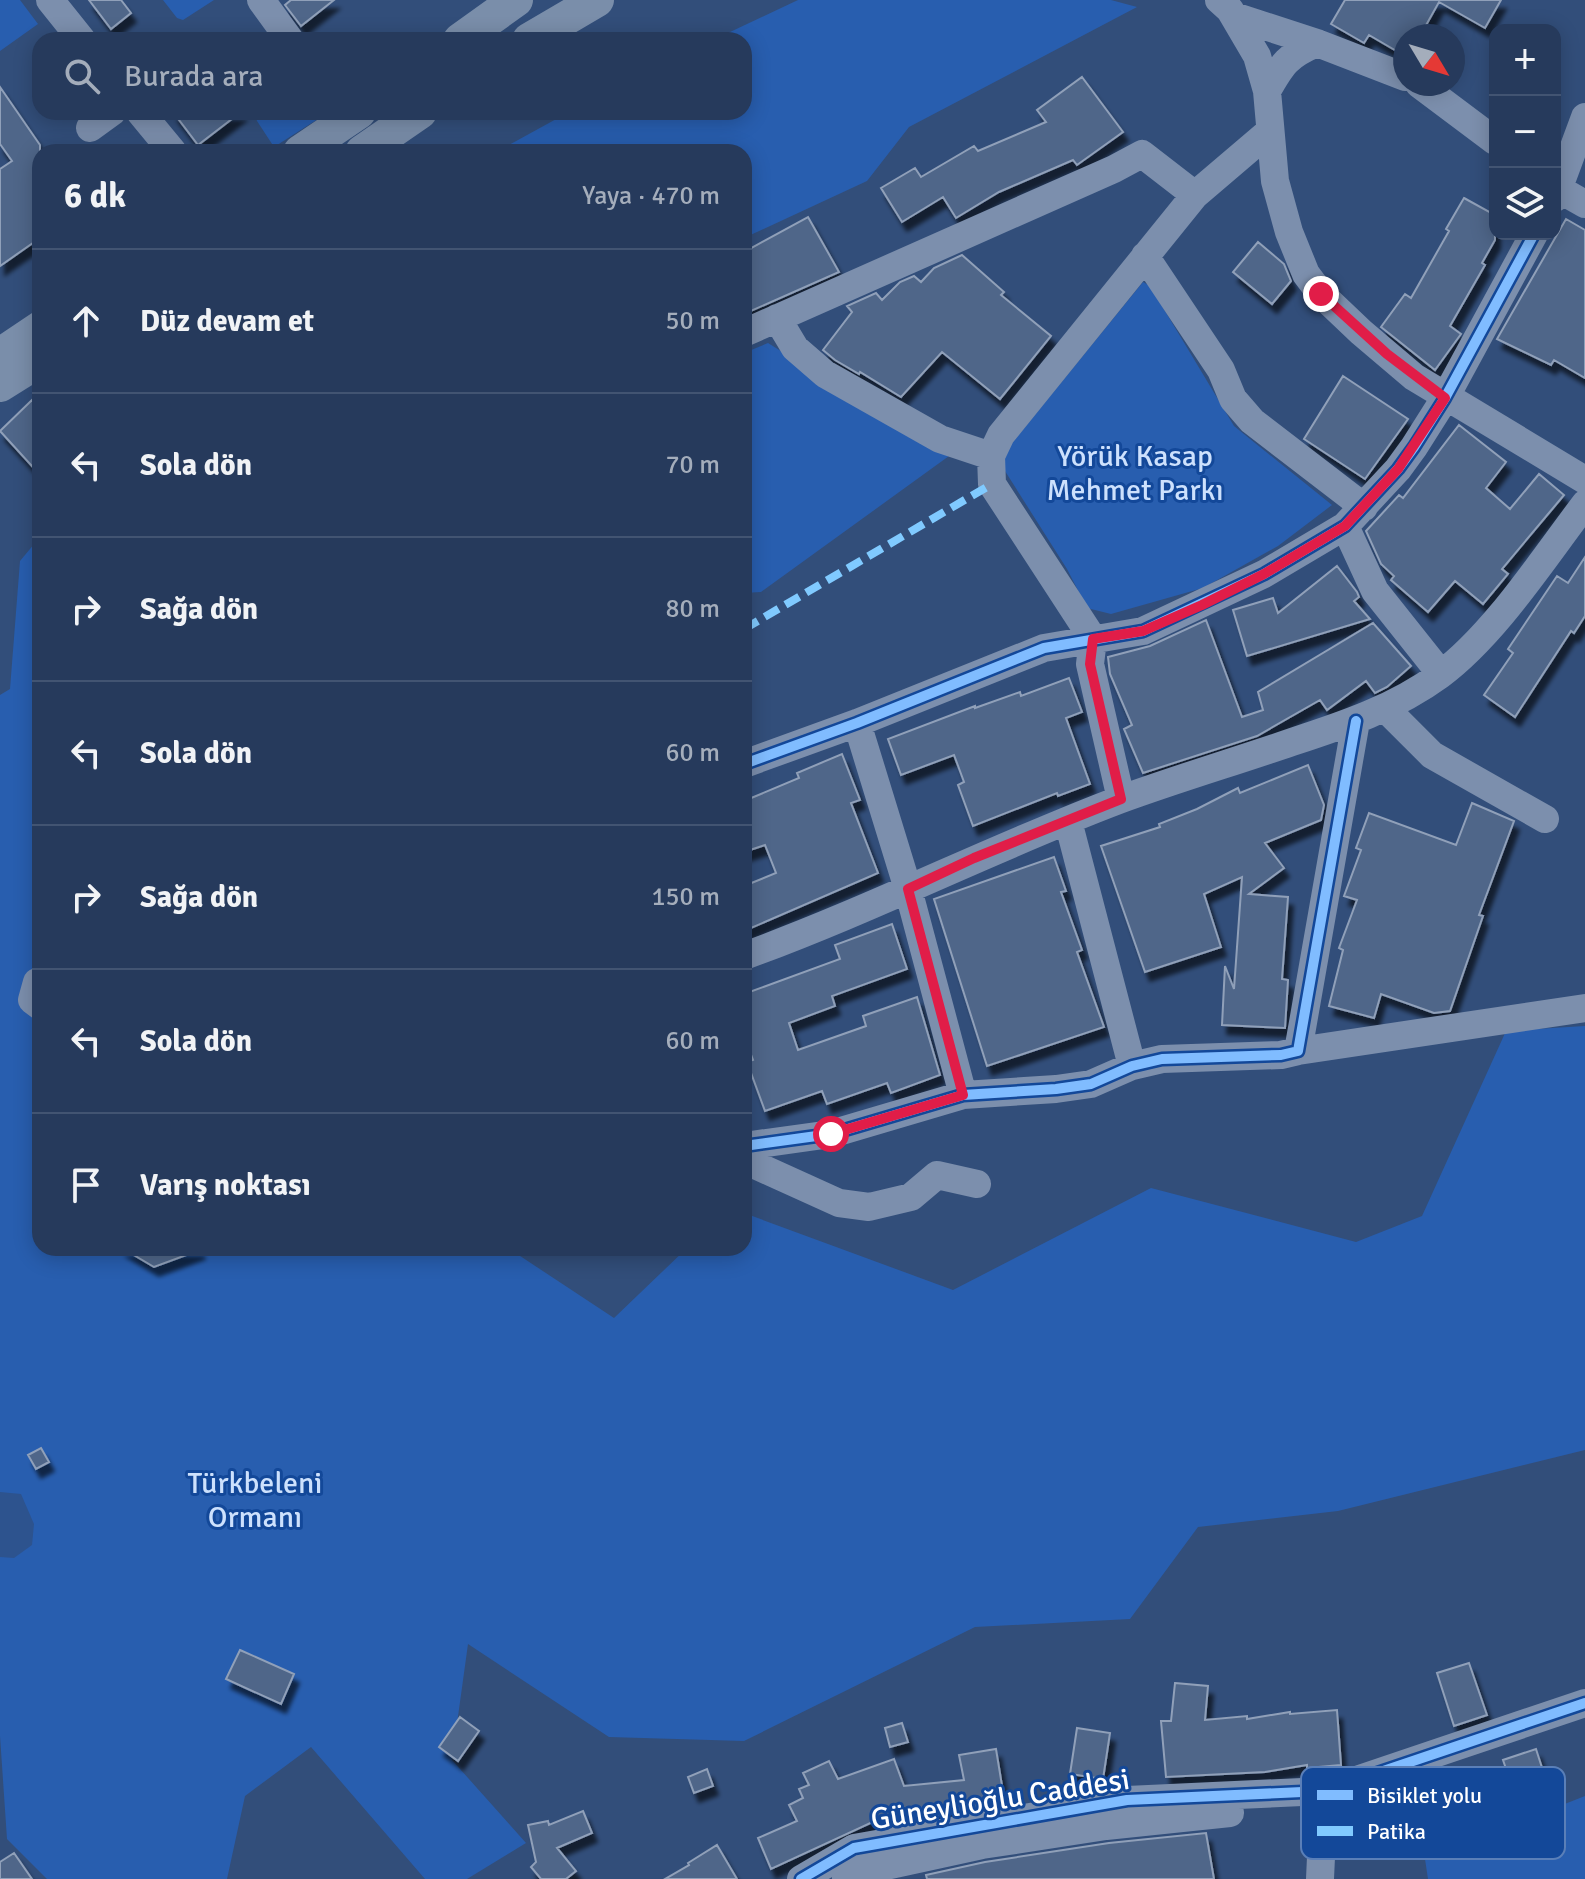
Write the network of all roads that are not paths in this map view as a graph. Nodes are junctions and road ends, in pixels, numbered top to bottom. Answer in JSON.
{"nodes":[{"id":1,"x":50,"y":0,"type":"edge"},
{"id":2,"x":261,"y":0,"type":"edge"},
{"id":3,"x":516,"y":0,"type":"edge"},
{"id":4,"x":597,"y":0,"type":"edge"},
{"id":5,"x":1235,"y":7,"type":"edge"},
{"id":6,"x":76,"y":32,"type":"edge"},
{"id":7,"x":284,"y":32,"type":"edge"},
{"id":8,"x":471,"y":32,"type":"edge"},
{"id":9,"x":543,"y":32,"type":"edge"},
{"id":10,"x":1317,"y":43,"type":"junction"},
{"id":11,"x":1393,"y":72,"type":"edge"},
{"id":12,"x":1267,"y":91,"type":"junction"},
{"id":13,"x":1435,"y":96,"type":"edge"},
{"id":14,"x":1585,"y":117,"type":"edge"},
{"id":15,"x":147,"y":120,"type":"edge"},
{"id":16,"x":343,"y":120,"type":"edge"},
{"id":17,"x":408,"y":120,"type":"edge"},
{"id":18,"x":1269,"y":132,"type":"junction"},
{"id":19,"x":1489,"y":136,"type":"edge"},
{"id":20,"x":166,"y":144,"type":"edge"},
{"id":21,"x":311,"y":144,"type":"edge"},
{"id":22,"x":374,"y":144,"type":"edge"},
{"id":23,"x":1561,"y":181,"type":"edge"},
{"id":24,"x":1561,"y":194,"type":"edge"},
{"id":25,"x":1195,"y":195,"type":"junction"},
{"id":26,"x":1585,"y":204,"type":"edge"},
{"id":27,"x":1531,"y":240,"type":"edge"},
{"id":28,"x":1145,"y":256,"type":"junction"},
{"id":29,"x":777,"y":318,"type":"junction"},
{"id":30,"x":752,"y":329,"type":"edge"},
{"id":31,"x":32,"y":333,"type":"edge"},
{"id":32,"x":0,"y":355,"type":"edge"},
{"id":33,"x":32,"y":365,"type":"edge"},
{"id":34,"x":0,"y":385,"type":"edge"},
{"id":35,"x":1445,"y":398,"type":"junction"},
{"id":36,"x":991,"y":456,"type":"junction"},
{"id":37,"x":1583,"y":474,"type":"edge"},
{"id":38,"x":1585,"y":504,"type":"edge"},
{"id":39,"x":1354,"y":516,"type":"junction"},
{"id":40,"x":1093,"y":639,"type":"junction"},
{"id":41,"x":1441,"y":674,"type":"junction"},
{"id":42,"x":1385,"y":708,"type":"junction"},
{"id":43,"x":1356,"y":721,"type":"junction"},
{"id":44,"x":857,"y":723,"type":"junction"},
{"id":45,"x":752,"y":761,"type":"edge"},
{"id":46,"x":1121,"y":799,"type":"junction"},
{"id":47,"x":1545,"y":819,"type":"dead end"},
{"id":48,"x":1068,"y":821,"type":"junction"},
{"id":49,"x":908,"y":889,"type":"junction"},
{"id":50,"x":752,"y":953,"type":"edge"},
{"id":51,"x":1585,"y":1008,"type":"edge"},
{"id":52,"x":1298,"y":1051,"type":"junction"},
{"id":53,"x":1132,"y":1066,"type":"junction"},
{"id":54,"x":963,"y":1095,"type":"junction"},
{"id":55,"x":752,"y":1145,"type":"edge"},
{"id":56,"x":752,"y":1164,"type":"edge"},
{"id":57,"x":977,"y":1184,"type":"dead end"},
{"id":58,"x":1585,"y":1703,"type":"edge"},
{"id":59,"x":1585,"y":1723,"type":"edge"},
{"id":60,"x":1411,"y":1767,"type":"edge"},
{"id":61,"x":1434,"y":1767,"type":"edge"},
{"id":62,"x":1301,"y":1799,"type":"edge"},
{"id":63,"x":1321,"y":1859,"type":"edge"},
{"id":64,"x":857,"y":1869,"type":"edge"},
{"id":65,"x":801,"y":1879,"type":"edge"},
{"id":66,"x":1320,"y":1879,"type":"edge"}],
"edges":[{"from":1,"to":6,"type":"street"},
{"from":2,"to":7,"type":"street"},
{"from":3,"to":8,"type":"main road"},
{"from":4,"to":9,"type":"main road"},
{"from":5,"to":10,"type":"street"},
{"from":5,"to":12,"type":"street"},
{"from":10,"to":11,"type":"street"},
{"from":10,"to":12,"type":"street"},
{"from":12,"to":18,"type":"street"},
{"from":13,"to":19,"type":"street"},
{"from":14,"to":23,"type":"street"},
{"from":15,"to":20,"type":"street"},
{"from":16,"to":21,"type":"main road"},
{"from":17,"to":22,"type":"main road"},
{"from":18,"to":25,"type":"street"},
{"from":18,"to":35,"type":"street"},
{"from":24,"to":26,"type":"street"},
{"from":25,"to":28,"type":"street"},
{"from":25,"to":29,"type":"street"},
{"from":27,"to":35,"type":"street"},
{"from":28,"to":36,"type":"street"},
{"from":28,"to":39,"type":"street"},
{"from":29,"to":30,"type":"street"},
{"from":29,"to":36,"type":"street"},
{"from":31,"to":32,"type":"main road"},
{"from":33,"to":34,"type":"main road"},
{"from":35,"to":37,"type":"street"},
{"from":35,"to":39,"type":"street"},
{"from":36,"to":40,"type":"street"},
{"from":38,"to":41,"type":"street"},
{"from":39,"to":40,"type":"street"},
{"from":39,"to":41,"type":"street"},
{"from":40,"to":44,"type":"street"},
{"from":40,"to":46,"type":"street"},
{"from":41,"to":42,"type":"street"},
{"from":42,"to":43,"type":"street"},
{"from":42,"to":47,"type":"street"},
{"from":43,"to":46,"type":"street"},
{"from":43,"to":52,"type":"street"},
{"from":44,"to":45,"type":"street"},
{"from":44,"to":49,"type":"street"},
{"from":46,"to":48,"type":"street"},
{"from":48,"to":49,"type":"street"},
{"from":48,"to":53,"type":"street"},
{"from":49,"to":50,"type":"street"},
{"from":49,"to":54,"type":"street"},
{"from":51,"to":52,"type":"street"},
{"from":52,"to":53,"type":"street"},
{"from":53,"to":54,"type":"street"},
{"from":54,"to":55,"type":"street"},
{"from":56,"to":57,"type":"street"},
{"from":58,"to":60,"type":"street","name":"Güneylioğlu Caddesi"},
{"from":59,"to":61,"type":"street","name":"Güneylioğlu Caddesi"},
{"from":62,"to":64,"type":"street","name":"Güneylioğlu Caddesi"},
{"from":63,"to":66,"type":"street"},
{"from":64,"to":65,"type":"street","name":"Güneylioğlu Caddesi"}]}
